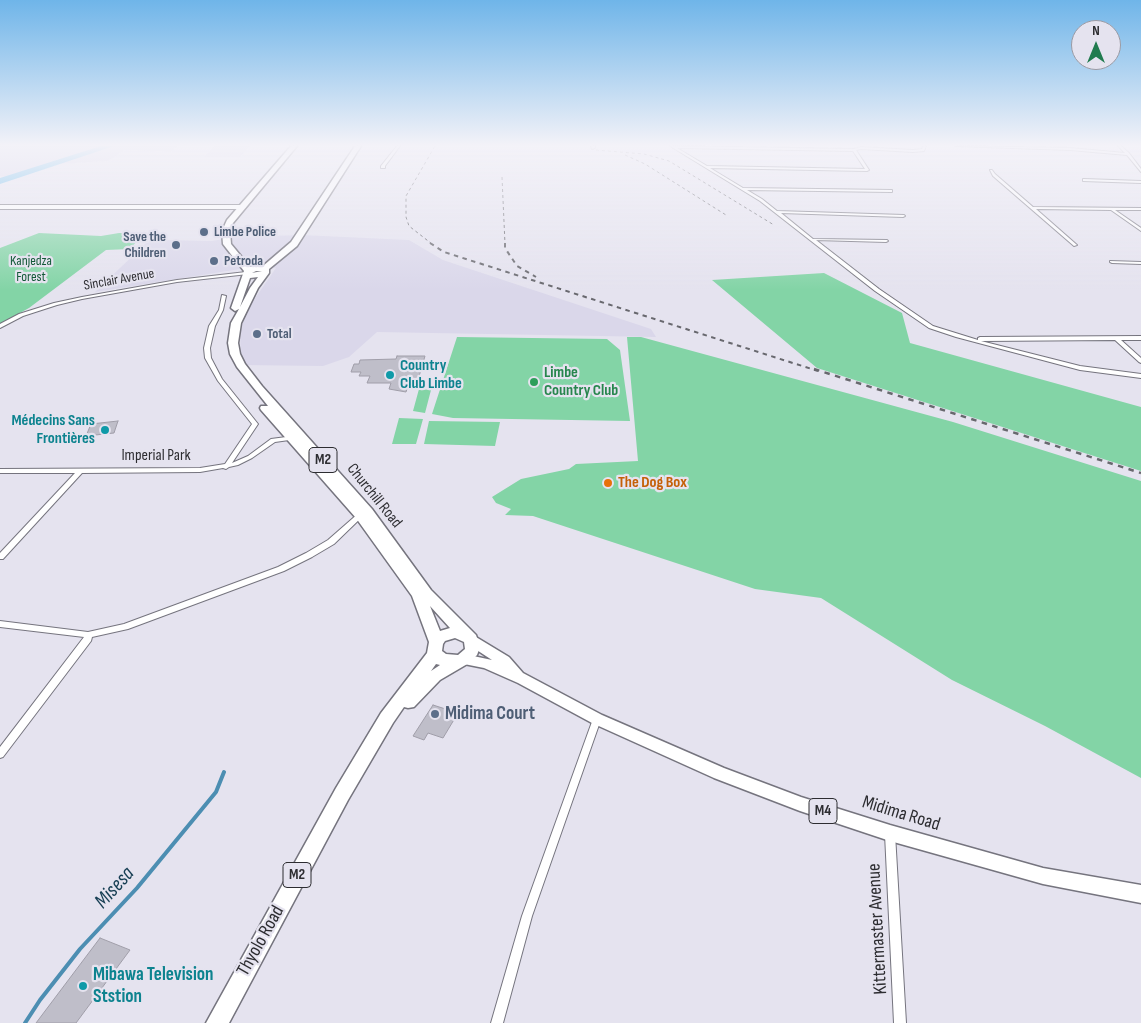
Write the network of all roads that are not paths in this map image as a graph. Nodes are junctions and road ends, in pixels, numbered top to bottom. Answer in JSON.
{"nodes":[{"id":1,"x":254,"y":194,"type":"edge"},
{"id":2,"x":327,"y":194,"type":"edge"},
{"id":3,"x":751,"y":194,"type":"edge"},
{"id":4,"x":1017,"y":194,"type":"edge"},
{"id":5,"x":0,"y":207,"type":"edge"},
{"id":6,"x":243,"y":207,"type":"junction"},
{"id":7,"x":1034,"y":208,"type":"junction"},
{"id":8,"x":1112,"y":209,"type":"junction"},
{"id":9,"x":1141,"y":209,"type":"edge"},
{"id":10,"x":777,"y":212,"type":"junction"},
{"id":11,"x":903,"y":216,"type":"dead end"},
{"id":12,"x":1141,"y":230,"type":"edge"},
{"id":13,"x":814,"y":239,"type":"junction"},
{"id":14,"x":886,"y":242,"type":"dead end"},
{"id":15,"x":1075,"y":245,"type":"dead end"},
{"id":16,"x":1112,"y":262,"type":"dead end"},
{"id":17,"x":1141,"y":263,"type":"edge"},
{"id":18,"x":265,"y":271,"type":"junction"},
{"id":19,"x":247,"y":272,"type":"junction"},
{"id":20,"x":224,"y":296,"type":"dead end"},
{"id":21,"x":0,"y":326,"type":"edge"},
{"id":22,"x":1141,"y":338,"type":"edge"},
{"id":23,"x":970,"y":339,"type":"junction"},
{"id":24,"x":1117,"y":339,"type":"junction"},
{"id":25,"x":1141,"y":362,"type":"edge"},
{"id":26,"x":1141,"y":376,"type":"edge"},
{"id":27,"x":290,"y":438,"type":"junction"},
{"id":28,"x":304,"y":438,"type":"junction"},
{"id":29,"x":226,"y":467,"type":"junction"},
{"id":30,"x":81,"y":470,"type":"junction"},
{"id":31,"x":0,"y":471,"type":"edge"},
{"id":32,"x":364,"y":513,"type":"junction"},
{"id":33,"x":0,"y":557,"type":"edge"},
{"id":34,"x":0,"y":624,"type":"edge"},
{"id":35,"x":88,"y":635,"type":"junction"},
{"id":36,"x":469,"y":637,"type":"junction"},
{"id":37,"x":435,"y":648,"type":"junction"},
{"id":38,"x":461,"y":660,"type":"junction"},
{"id":39,"x":523,"y":679,"type":"junction"},
{"id":40,"x":596,"y":718,"type":"junction"},
{"id":41,"x":381,"y":729,"type":"junction"},
{"id":42,"x":0,"y":754,"type":"edge"},
{"id":43,"x":890,"y":833,"type":"junction"},
{"id":44,"x":1141,"y":894,"type":"edge"},
{"id":45,"x":217,"y":1023,"type":"edge"},
{"id":46,"x":498,"y":1023,"type":"edge"},
{"id":47,"x":900,"y":1023,"type":"edge"}],
"edges":[{"from":1,"to":6,"type":"highway"},
{"from":2,"to":18,"type":"highway","name":"Churchill Road","number":"M2"},
{"from":3,"to":10,"type":"street"},
{"from":4,"to":7,"type":"street"},
{"from":5,"to":6,"type":"main road"},
{"from":6,"to":19,"type":"highway"},
{"from":7,"to":8,"type":"street"},
{"from":7,"to":15,"type":"street"},
{"from":8,"to":9,"type":"street"},
{"from":8,"to":12,"type":"street"},
{"from":10,"to":11,"type":"street"},
{"from":10,"to":13,"type":"street"},
{"from":13,"to":14,"type":"street"},
{"from":13,"to":23,"type":"street"},
{"from":16,"to":17,"type":"street"},
{"from":18,"to":19,"type":"highway"},
{"from":18,"to":28,"type":"highway","name":"Churchill Road","number":"M2"},
{"from":19,"to":21,"type":"street","name":"Sinclair Avenue"},
{"from":19,"to":27,"type":"highway","name":"Churchill Road","number":"M2"},
{"from":20,"to":29,"type":"street"},
{"from":22,"to":24,"type":"street"},
{"from":23,"to":24,"type":"street"},
{"from":23,"to":26,"type":"street"},
{"from":24,"to":25,"type":"street"},
{"from":27,"to":28,"type":"street","name":"Imperial Park"},
{"from":27,"to":29,"type":"street","name":"Imperial Park"},
{"from":27,"to":32,"type":"highway","name":"Churchill Road","number":"M2"},
{"from":28,"to":32,"type":"highway","name":"Churchill Road","number":"M2"},
{"from":29,"to":30,"type":"street","name":"Imperial Park"},
{"from":30,"to":31,"type":"street","name":"Imperial Park"},
{"from":30,"to":33,"type":"street"},
{"from":32,"to":35,"type":"street"},
{"from":32,"to":36,"type":"highway","name":"Churchill Road","number":"M2"},
{"from":32,"to":37,"type":"highway","name":"Churchill Road","number":"M2"},
{"from":34,"to":35,"type":"street"},
{"from":35,"to":42,"type":"street"},
{"from":36,"to":37,"type":"highway"},
{"from":36,"to":38,"type":"highway"},
{"from":36,"to":39,"type":"main road","name":"Midima Road","number":"M4"},
{"from":37,"to":38,"type":"highway"},
{"from":37,"to":41,"type":"highway","name":"Thyolo Road","number":"M2"},
{"from":38,"to":39,"type":"main road","name":"Midima Road","number":"M4"},
{"from":38,"to":41,"type":"highway","name":"Thyolo Road","number":"M2"},
{"from":39,"to":40,"type":"main road","name":"Midima Road","number":"M4"},
{"from":40,"to":43,"type":"main road","name":"Midima Road","number":"M4"},
{"from":40,"to":46,"type":"street"},
{"from":41,"to":45,"type":"highway","name":"Thyolo Road","number":"M2"},
{"from":43,"to":44,"type":"main road","name":"Midima Road","number":"M4"},
{"from":43,"to":47,"type":"street","name":"Kittermaster Avenue"}]}
